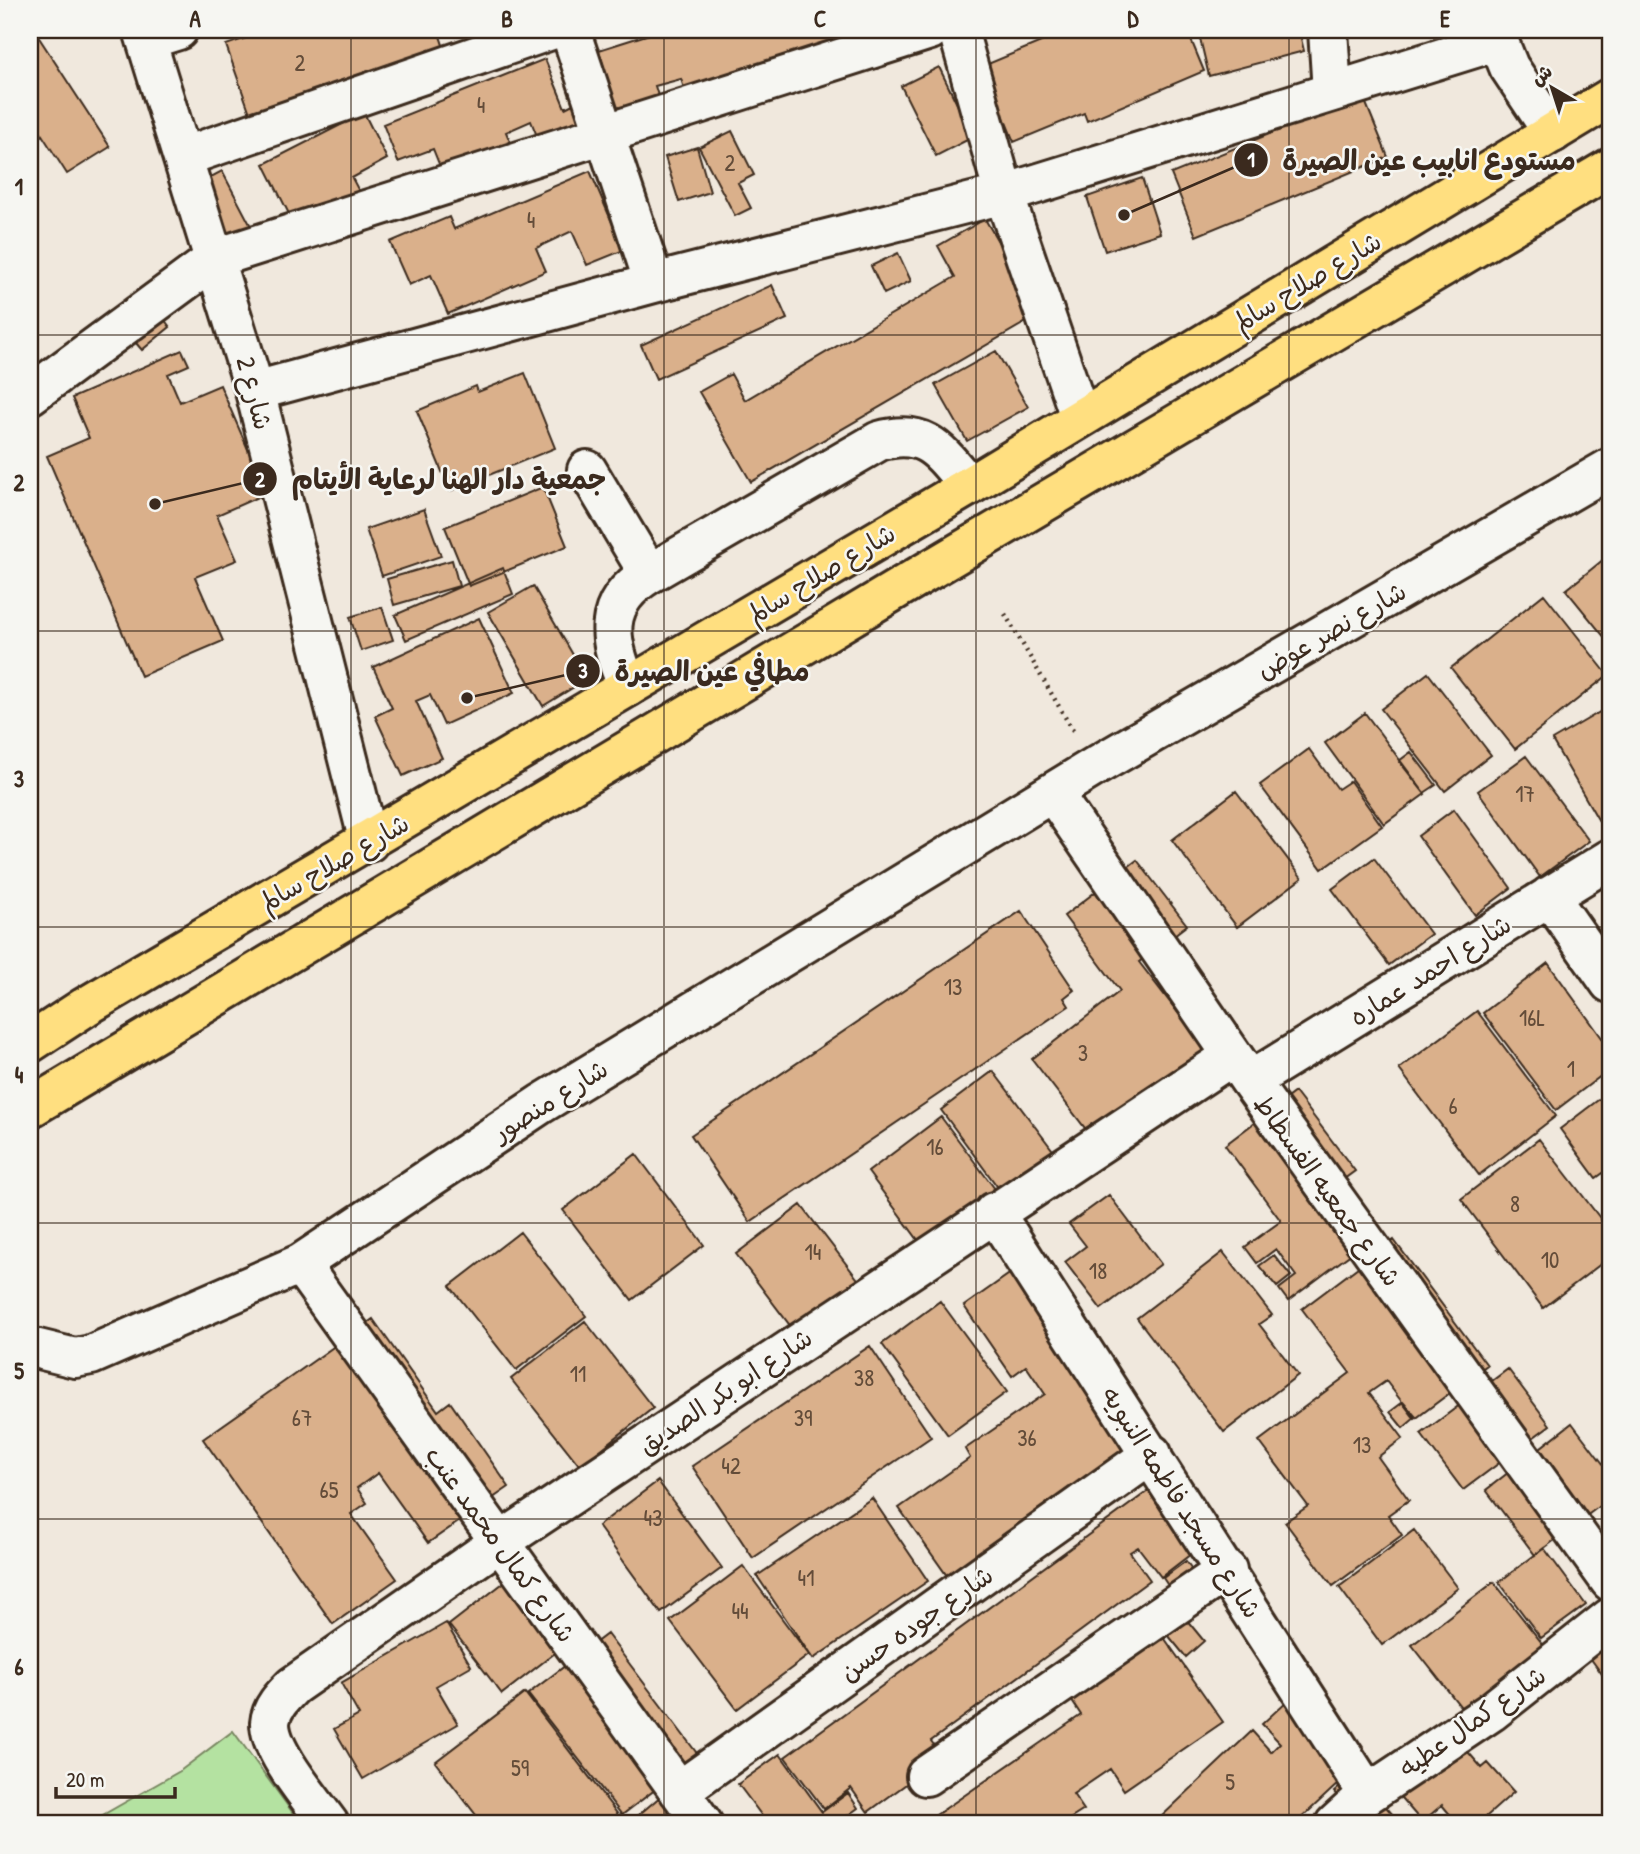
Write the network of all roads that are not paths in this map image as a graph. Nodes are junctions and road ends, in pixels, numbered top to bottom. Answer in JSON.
{"nodes":[{"id":1,"x":551,"y":30,"type":"edge"},
{"id":2,"x":570,"y":30,"type":"edge"},
{"id":3,"x":930,"y":30,"type":"edge"},
{"id":4,"x":958,"y":30,"type":"edge"},
{"id":5,"x":1328,"y":30,"type":"edge"},
{"id":6,"x":156,"y":33,"type":"edge"},
{"id":7,"x":1496,"y":36,"type":"edge"},
{"id":8,"x":1332,"y":92,"type":"junction"},
{"id":9,"x":1610,"y":99,"type":"edge"},
{"id":10,"x":1553,"y":133,"type":"junction"},
{"id":11,"x":605,"y":134,"type":"junction"},
{"id":12,"x":183,"y":157,"type":"junction"},
{"id":13,"x":1610,"y":168,"type":"edge"},
{"id":14,"x":1004,"y":194,"type":"junction"},
{"id":15,"x":216,"y":258,"type":"junction"},
{"id":16,"x":654,"y":284,"type":"junction"},
{"id":17,"x":255,"y":391,"type":"junction"},
{"id":18,"x":30,"y":395,"type":"edge"},
{"id":19,"x":1080,"y":417,"type":"junction"},
{"id":20,"x":1610,"y":468,"type":"edge"},
{"id":21,"x":587,"y":470,"type":"dead end"},
{"id":22,"x":970,"y":486,"type":"junction"},
{"id":23,"x":649,"y":573,"type":"junction"},
{"id":24,"x":628,"y":687,"type":"junction"},
{"id":25,"x":1053,"y":793,"type":"junction"},
{"id":26,"x":369,"y":842,"type":"junction"},
{"id":27,"x":1610,"y":859,"type":"edge"},
{"id":28,"x":1549,"y":896,"type":"junction"},
{"id":29,"x":1610,"y":984,"type":"edge"},
{"id":30,"x":30,"y":1043,"type":"edge"},
{"id":31,"x":1241,"y":1069,"type":"junction"},
{"id":32,"x":30,"y":1108,"type":"edge"},
{"id":33,"x":994,"y":1212,"type":"junction"},
{"id":34,"x":300,"y":1264,"type":"junction"},
{"id":35,"x":30,"y":1347,"type":"edge"},
{"id":36,"x":1152,"y":1454,"type":"junction"},
{"id":37,"x":500,"y":1542,"type":"junction"},
{"id":38,"x":1227,"y":1570,"type":"junction"},
{"id":39,"x":1610,"y":1581,"type":"edge"},
{"id":40,"x":1610,"y":1618,"type":"edge"},
{"id":41,"x":926,"y":1776,"type":"dead end"},
{"id":42,"x":679,"y":1791,"type":"junction"},
{"id":43,"x":1368,"y":1794,"type":"junction"},
{"id":44,"x":329,"y":1824,"type":"edge"},
{"id":45,"x":703,"y":1824,"type":"edge"},
{"id":46,"x":1335,"y":1824,"type":"edge"}],
"edges":[{"from":1,"to":12,"type":"street"},
{"from":2,"to":11,"type":"street"},
{"from":3,"to":11,"type":"street"},
{"from":4,"to":14,"type":"street"},
{"from":5,"to":8,"type":"street"},
{"from":6,"to":12,"type":"street","name":"شارع 2"},
{"from":7,"to":8,"type":"street"},
{"from":7,"to":10,"type":"street"},
{"from":8,"to":14,"type":"street"},
{"from":9,"to":10,"type":"highway","name":"شارع صلاح سالم"},
{"from":10,"to":19,"type":"highway","name":"شارع صلاح سالم"},
{"from":11,"to":15,"type":"street"},
{"from":11,"to":16,"type":"street"},
{"from":12,"to":15,"type":"street","name":"شارع 2"},
{"from":13,"to":32,"type":"highway","name":"شارع صلاح سالم"},
{"from":14,"to":16,"type":"street"},
{"from":14,"to":19,"type":"street"},
{"from":15,"to":17,"type":"street","name":"شارع 2"},
{"from":15,"to":18,"type":"street"},
{"from":16,"to":17,"type":"street"},
{"from":17,"to":26,"type":"street","name":"شارع 2"},
{"from":19,"to":22,"type":"highway","name":"شارع صلاح سالم"},
{"from":20,"to":25,"type":"street","name":"شارع نصر عوض"},
{"from":21,"to":23,"type":"street"},
{"from":22,"to":23,"type":"street"},
{"from":22,"to":24,"type":"highway","name":"شارع صلاح سالم"},
{"from":23,"to":24,"type":"street"},
{"from":24,"to":26,"type":"highway","name":"شارع صلاح سالم"},
{"from":25,"to":31,"type":"street","name":"شارع جمعيه الفسطاط"},
{"from":25,"to":34,"type":"street","name":"شارع منصور"},
{"from":26,"to":30,"type":"highway","name":"شارع صلاح سالم"},
{"from":27,"to":28,"type":"street","name":"شارع احمد عماره"},
{"from":28,"to":29,"type":"street"},
{"from":28,"to":31,"type":"street","name":"شارع احمد عماره"},
{"from":31,"to":33,"type":"street","name":"شارع ابو بكر الصديق"},
{"from":31,"to":39,"type":"street","name":"شارع جمعيه الفسطاط"},
{"from":33,"to":36,"type":"street","name":"شارع مسجد فاطمه النبويه"},
{"from":33,"to":37,"type":"street","name":"شارع ابو بكر الصديق"},
{"from":34,"to":35,"type":"street","name":"شارع منصور"},
{"from":34,"to":37,"type":"street","name":"شارع كمال محمد عنب"},
{"from":36,"to":38,"type":"street","name":"شارع مسجد فاطمه النبويه"},
{"from":36,"to":42,"type":"street","name":"شارع جوده حسن"},
{"from":37,"to":42,"type":"street","name":"شارع كمال محمد عنب"},
{"from":37,"to":44,"type":"street","name":"شارع ابو بكر الصديق"},
{"from":38,"to":41,"type":"street"},
{"from":38,"to":43,"type":"street","name":"شارع مسجد فاطمه النبويه"},
{"from":40,"to":43,"type":"street","name":"شارع كمال عطيه"},
{"from":42,"to":45,"type":"street","name":"شارع كمال محمد عنب"},
{"from":43,"to":46,"type":"street","name":"شارع كمال عطيه"}]}
